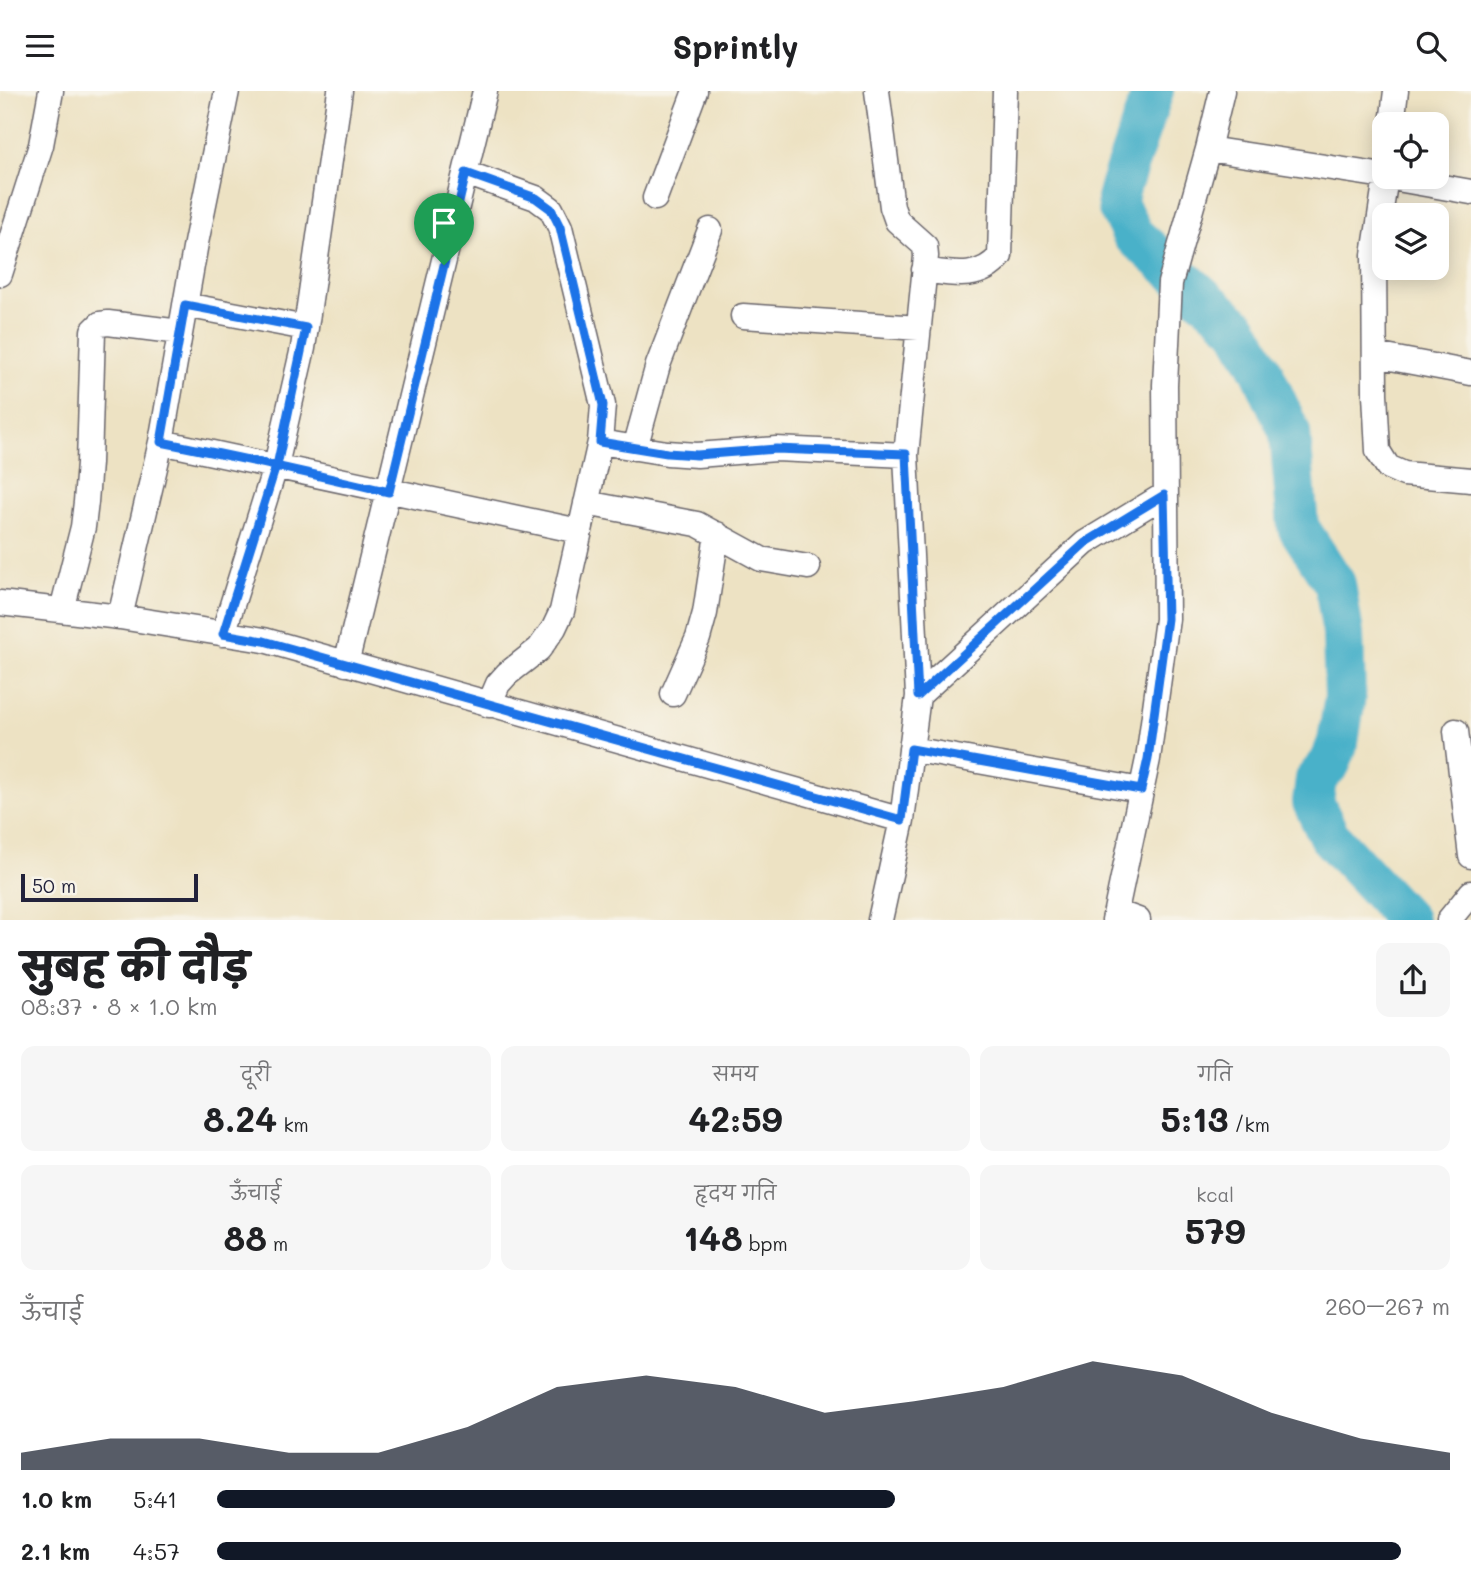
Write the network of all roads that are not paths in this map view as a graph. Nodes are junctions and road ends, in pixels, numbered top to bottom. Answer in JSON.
{"nodes":[{"id":1,"x":51,"y":91,"type":"edge"},
{"id":2,"x":227,"y":91,"type":"edge"},
{"id":3,"x":340,"y":91,"type":"edge"},
{"id":4,"x":485,"y":91,"type":"edge"},
{"id":5,"x":695,"y":91,"type":"edge"},
{"id":6,"x":877,"y":91,"type":"edge"},
{"id":7,"x":1005,"y":91,"type":"edge"},
{"id":8,"x":1222,"y":91,"type":"edge"},
{"id":9,"x":1396,"y":91,"type":"edge"},
{"id":10,"x":1393,"y":112,"type":"edge"},
{"id":11,"x":1208,"y":149,"type":"junction"},
{"id":12,"x":466,"y":173,"type":"junction"},
{"id":13,"x":1372,"y":174,"type":"edge"},
{"id":14,"x":1471,"y":192,"type":"edge"},
{"id":15,"x":655,"y":198,"type":"dead end"},
{"id":16,"x":709,"y":230,"type":"dead end"},
{"id":17,"x":924,"y":270,"type":"junction"},
{"id":18,"x":0,"y":274,"type":"edge"},
{"id":19,"x":185,"y":305,"type":"junction"},
{"id":20,"x":743,"y":316,"type":"dead end"},
{"id":21,"x":306,"y":328,"type":"junction"},
{"id":22,"x":919,"y":328,"type":"junction"},
{"id":23,"x":180,"y":332,"type":"junction"},
{"id":24,"x":1375,"y":355,"type":"junction"},
{"id":25,"x":1471,"y":373,"type":"edge"},
{"id":26,"x":161,"y":442,"type":"junction"},
{"id":27,"x":600,"y":442,"type":"junction"},
{"id":28,"x":635,"y":448,"type":"junction"},
{"id":29,"x":906,"y":454,"type":"junction"},
{"id":30,"x":276,"y":466,"type":"junction"},
{"id":31,"x":1471,"y":480,"type":"edge"},
{"id":32,"x":389,"y":492,"type":"junction"},
{"id":33,"x":1164,"y":495,"type":"junction"},
{"id":34,"x":586,"y":503,"type":"junction"},
{"id":35,"x":579,"y":531,"type":"junction"},
{"id":36,"x":717,"y":534,"type":"junction"},
{"id":37,"x":808,"y":567,"type":"dead end"},
{"id":38,"x":0,"y":603,"type":"edge"},
{"id":39,"x":62,"y":610,"type":"junction"},
{"id":40,"x":120,"y":617,"type":"junction"},
{"id":41,"x":223,"y":634,"type":"junction"},
{"id":42,"x":346,"y":664,"type":"junction"},
{"id":43,"x":673,"y":694,"type":"dead end"},
{"id":44,"x":918,"y":696,"type":"junction"},
{"id":45,"x":489,"y":705,"type":"junction"},
{"id":46,"x":1456,"y":731,"type":"dead end"},
{"id":47,"x":911,"y":749,"type":"junction"},
{"id":48,"x":1141,"y":790,"type":"junction"},
{"id":49,"x":902,"y":820,"type":"junction"},
{"id":50,"x":1471,"y":856,"type":"edge"},
{"id":51,"x":1471,"y":893,"type":"edge"},
{"id":52,"x":1123,"y":917,"type":"edge"},
{"id":53,"x":1451,"y":917,"type":"edge"},
{"id":54,"x":880,"y":920,"type":"edge"}],
"edges":[{"from":1,"to":18,"type":"street"},
{"from":2,"to":19,"type":"street"},
{"from":3,"to":21,"type":"street"},
{"from":4,"to":12,"type":"street"},
{"from":5,"to":15,"type":"street"},
{"from":6,"to":17,"type":"street"},
{"from":7,"to":17,"type":"street"},
{"from":8,"to":11,"type":"street"},
{"from":9,"to":10,"type":"street"},
{"from":11,"to":13,"type":"street"},
{"from":11,"to":33,"type":"street"},
{"from":12,"to":27,"type":"street"},
{"from":12,"to":32,"type":"street"},
{"from":14,"to":24,"type":"street"},
{"from":16,"to":28,"type":"street"},
{"from":17,"to":22,"type":"street"},
{"from":19,"to":21,"type":"street"},
{"from":19,"to":23,"type":"street"},
{"from":20,"to":22,"type":"street"},
{"from":21,"to":30,"type":"street"},
{"from":22,"to":29,"type":"street"},
{"from":23,"to":26,"type":"street"},
{"from":23,"to":39,"type":"street"},
{"from":24,"to":25,"type":"street"},
{"from":24,"to":31,"type":"street"},
{"from":26,"to":30,"type":"street"},
{"from":26,"to":40,"type":"street"},
{"from":27,"to":28,"type":"street"},
{"from":27,"to":34,"type":"street"},
{"from":28,"to":29,"type":"street"},
{"from":29,"to":44,"type":"street"},
{"from":30,"to":32,"type":"street"},
{"from":30,"to":41,"type":"street"},
{"from":32,"to":35,"type":"street"},
{"from":32,"to":42,"type":"street"},
{"from":33,"to":44,"type":"street"},
{"from":33,"to":48,"type":"street"},
{"from":34,"to":35,"type":"street"},
{"from":34,"to":36,"type":"street"},
{"from":35,"to":45,"type":"street"},
{"from":36,"to":37,"type":"street"},
{"from":36,"to":43,"type":"street"},
{"from":38,"to":39,"type":"street"},
{"from":39,"to":40,"type":"street"},
{"from":40,"to":41,"type":"street"},
{"from":41,"to":42,"type":"street"},
{"from":42,"to":45,"type":"street"},
{"from":44,"to":47,"type":"street"},
{"from":45,"to":49,"type":"street"},
{"from":46,"to":50,"type":"street"},
{"from":47,"to":48,"type":"street"},
{"from":47,"to":49,"type":"street"},
{"from":48,"to":52,"type":"street"},
{"from":49,"to":54,"type":"street"},
{"from":51,"to":53,"type":"street"}]}
